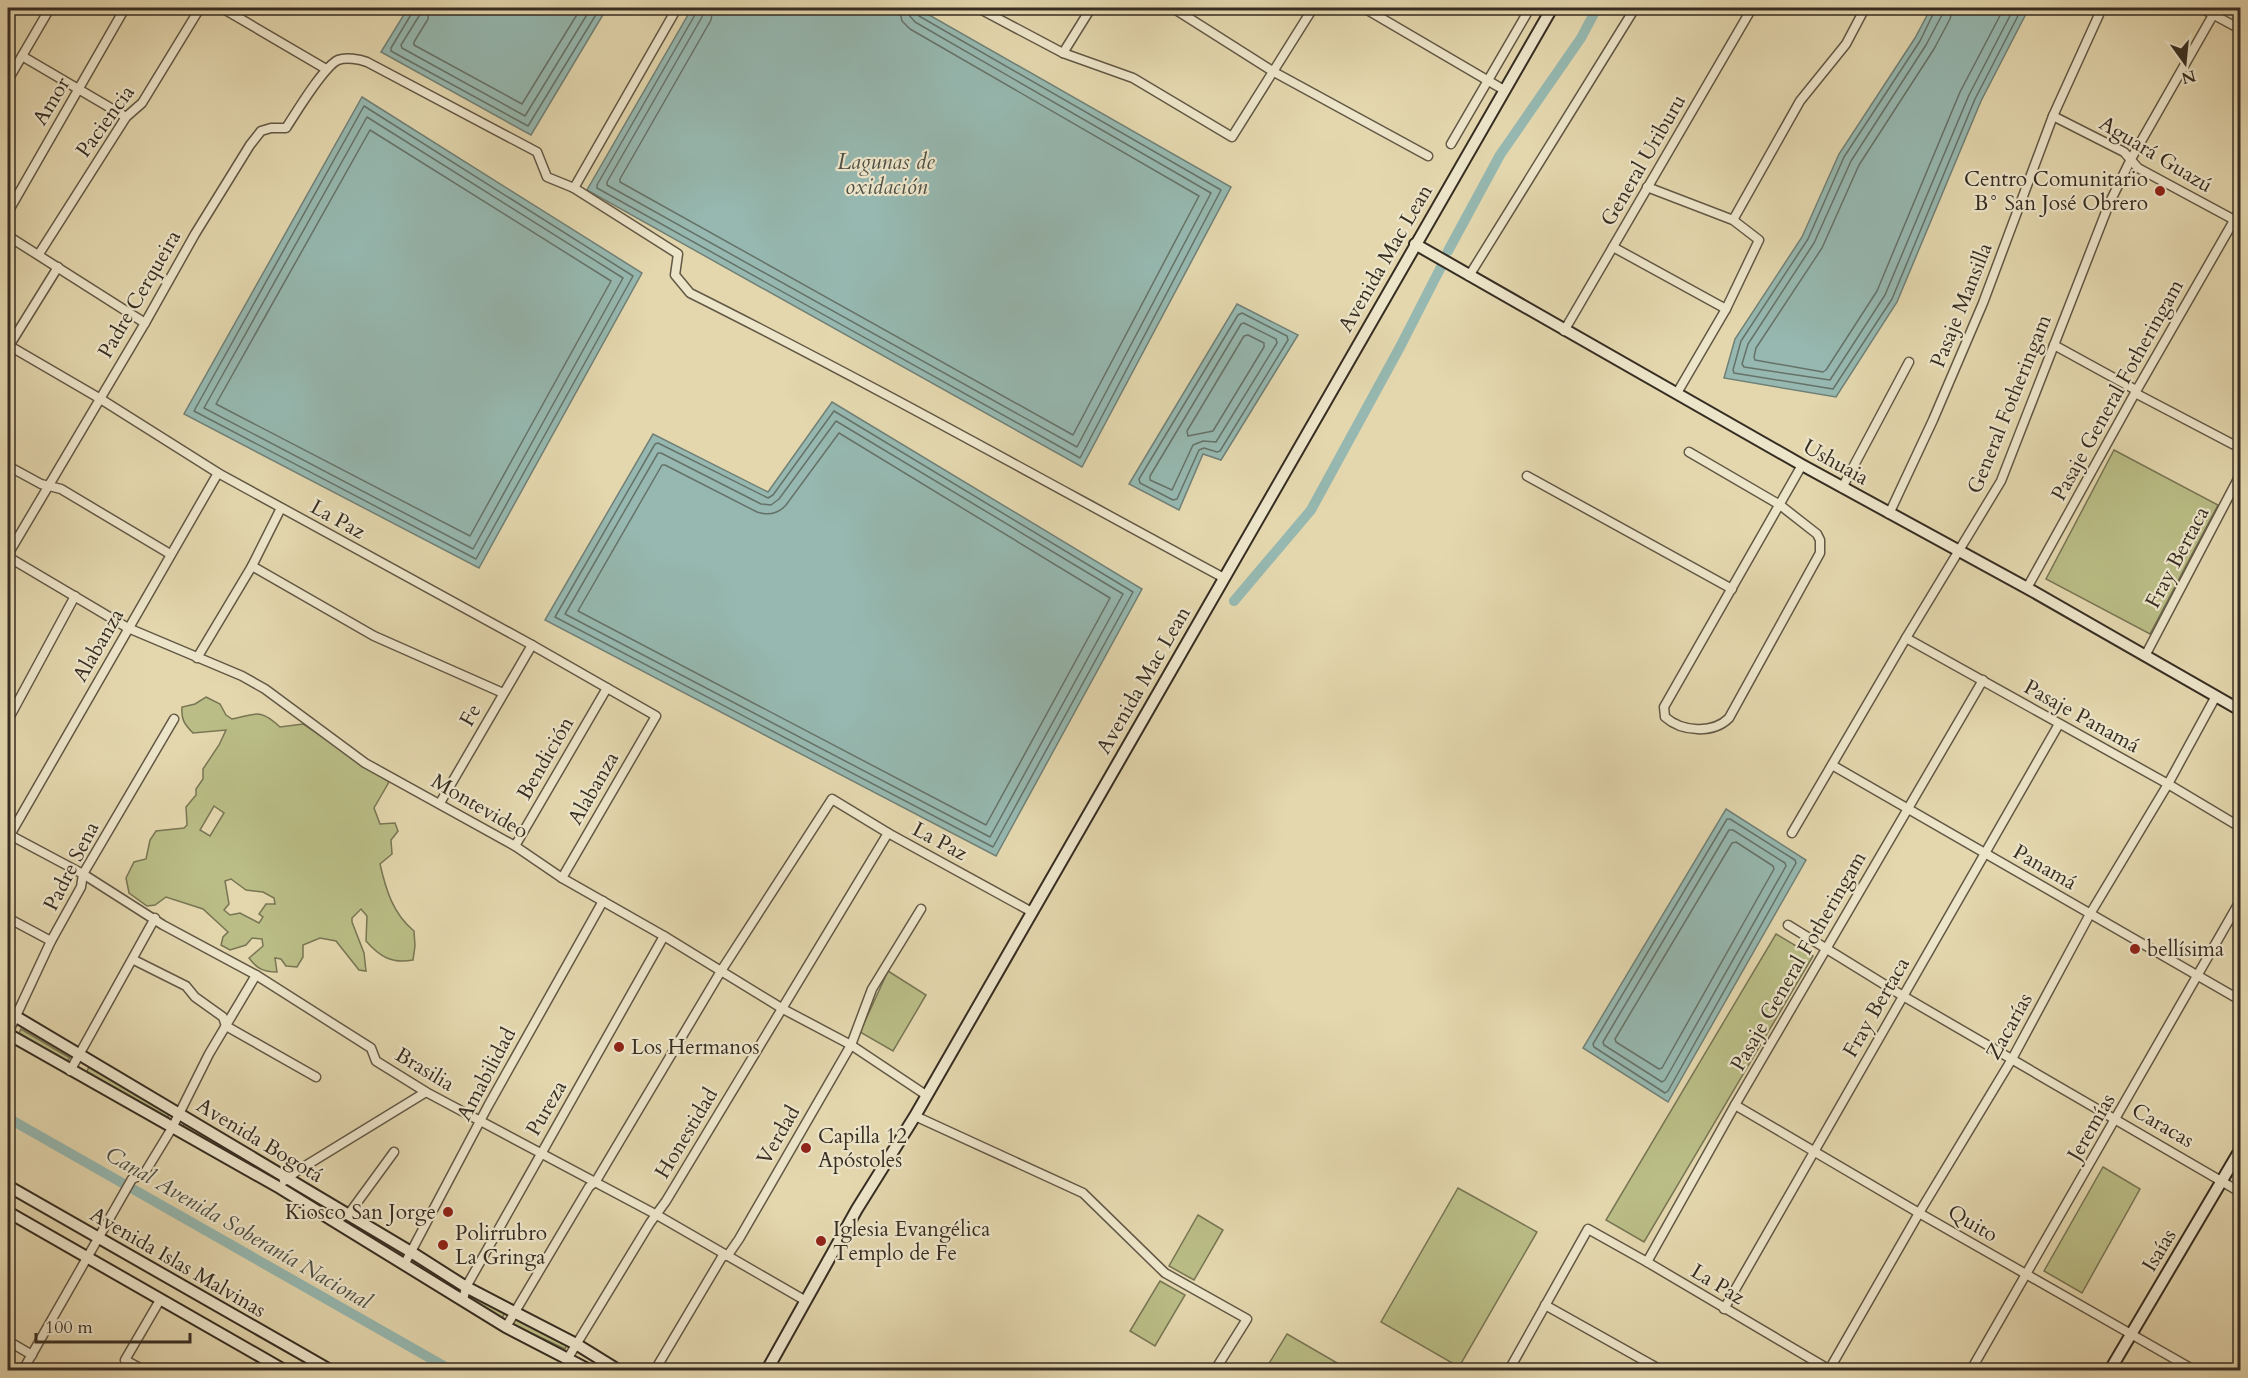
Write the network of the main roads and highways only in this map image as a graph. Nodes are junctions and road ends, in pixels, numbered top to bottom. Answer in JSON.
{"nodes":[{"id":1,"x":1551,"y":8,"type":"edge"},
{"id":2,"x":1415,"y":244,"type":"junction"},
{"id":3,"x":2241,"y":710,"type":"edge"},
{"id":4,"x":12,"y":1015,"type":"edge"},
{"id":5,"x":8,"y":1034,"type":"edge"},
{"id":6,"x":2241,"y":1150,"type":"edge"},
{"id":7,"x":8,"y":1186,"type":"edge"},
{"id":8,"x":8,"y":1212,"type":"edge"},
{"id":9,"x":272,"y":1368,"type":"edge"},
{"id":10,"x":284,"y":1371,"type":"edge"},
{"id":11,"x":330,"y":1371,"type":"edge"},
{"id":12,"x":589,"y":1371,"type":"edge"},
{"id":13,"x":618,"y":1371,"type":"edge"},
{"id":14,"x":767,"y":1371,"type":"edge"},
{"id":15,"x":2110,"y":1371,"type":"edge"}],
"edges":[{"from":1,"to":2,"type":"main road","name":"Avenida Mac Lean"},
{"from":2,"to":3,"type":"main road","name":"Ushuaia"},
{"from":2,"to":14,"type":"main road","name":"Avenida Mac Lean"},
{"from":4,"to":13,"type":"main road","name":"Avenida Bogotá"},
{"from":5,"to":12,"type":"main road","name":"Avenida Bogotá"},
{"from":6,"to":15,"type":"main road","name":"Isaías"},
{"from":7,"to":11,"type":"main road","name":"Avenida Islas Malvinas"},
{"from":8,"to":9,"type":"main road","name":"Avenida Islas Malvinas"},
{"from":9,"to":10,"type":"main road","name":"Avenida Islas Malvinas"}]}
